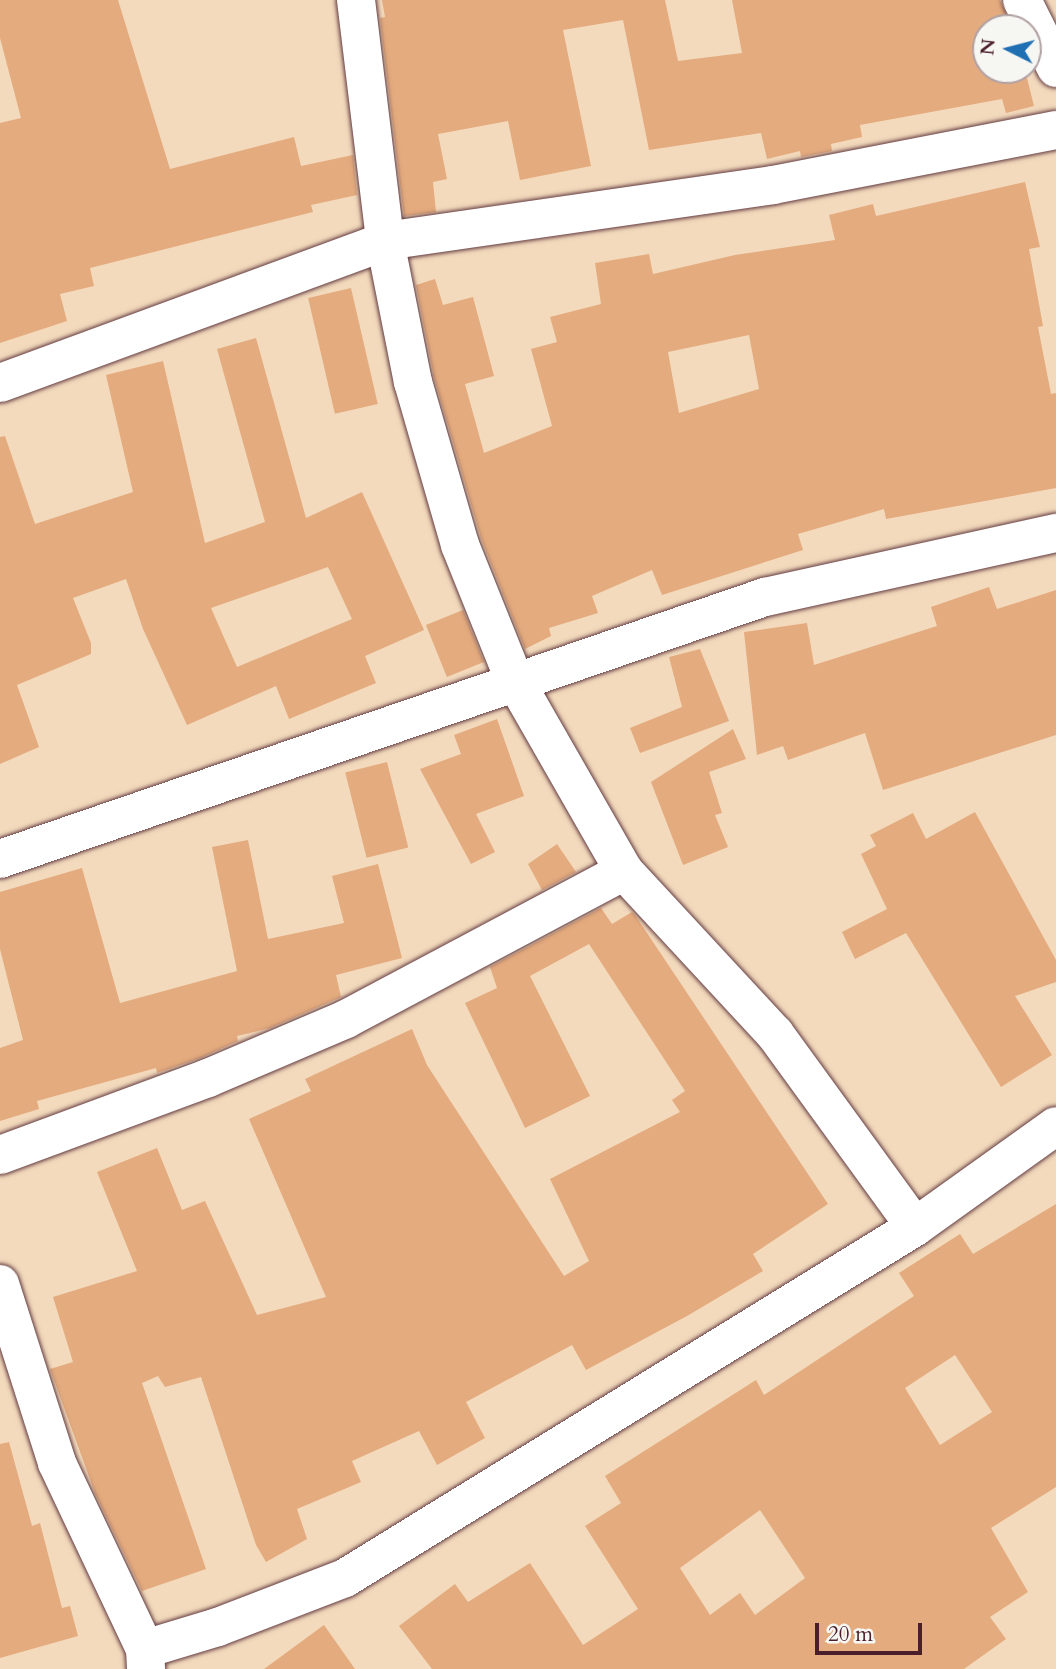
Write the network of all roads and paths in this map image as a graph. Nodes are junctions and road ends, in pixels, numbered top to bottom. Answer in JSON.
{"nodes":[{"id":1,"x":356,"y":0,"type":"edge"},
{"id":2,"x":1023,"y":0,"type":"edge"},
{"id":3,"x":1056,"y":68,"type":"edge"},
{"id":4,"x":1056,"y":130,"type":"edge"},
{"id":5,"x":386,"y":241,"type":"junction"},
{"id":6,"x":0,"y":383,"type":"edge"},
{"id":7,"x":1056,"y":533,"type":"edge"},
{"id":8,"x":514,"y":679,"type":"junction"},
{"id":9,"x":0,"y":859,"type":"edge"},
{"id":10,"x":624,"y":871,"type":"junction"},
{"id":11,"x":1056,"y":1126,"type":"edge"},
{"id":12,"x":0,"y":1155,"type":"edge"},
{"id":13,"x":915,"y":1227,"type":"junction"},
{"id":14,"x":0,"y":1284,"type":"edge"},
{"id":15,"x":146,"y":1659,"type":"edge"}],
"edges":[{"from":1,"to":5,"type":"street"},
{"from":2,"to":3,"type":"street"},
{"from":4,"to":5,"type":"street"},
{"from":5,"to":6,"type":"street"},
{"from":5,"to":8,"type":"street"},
{"from":7,"to":8,"type":"street"},
{"from":8,"to":9,"type":"street"},
{"from":8,"to":10,"type":"street"},
{"from":10,"to":12,"type":"street"},
{"from":10,"to":13,"type":"street"},
{"from":11,"to":13,"type":"street"},
{"from":13,"to":15,"type":"street"},
{"from":14,"to":15,"type":"street"}]}
